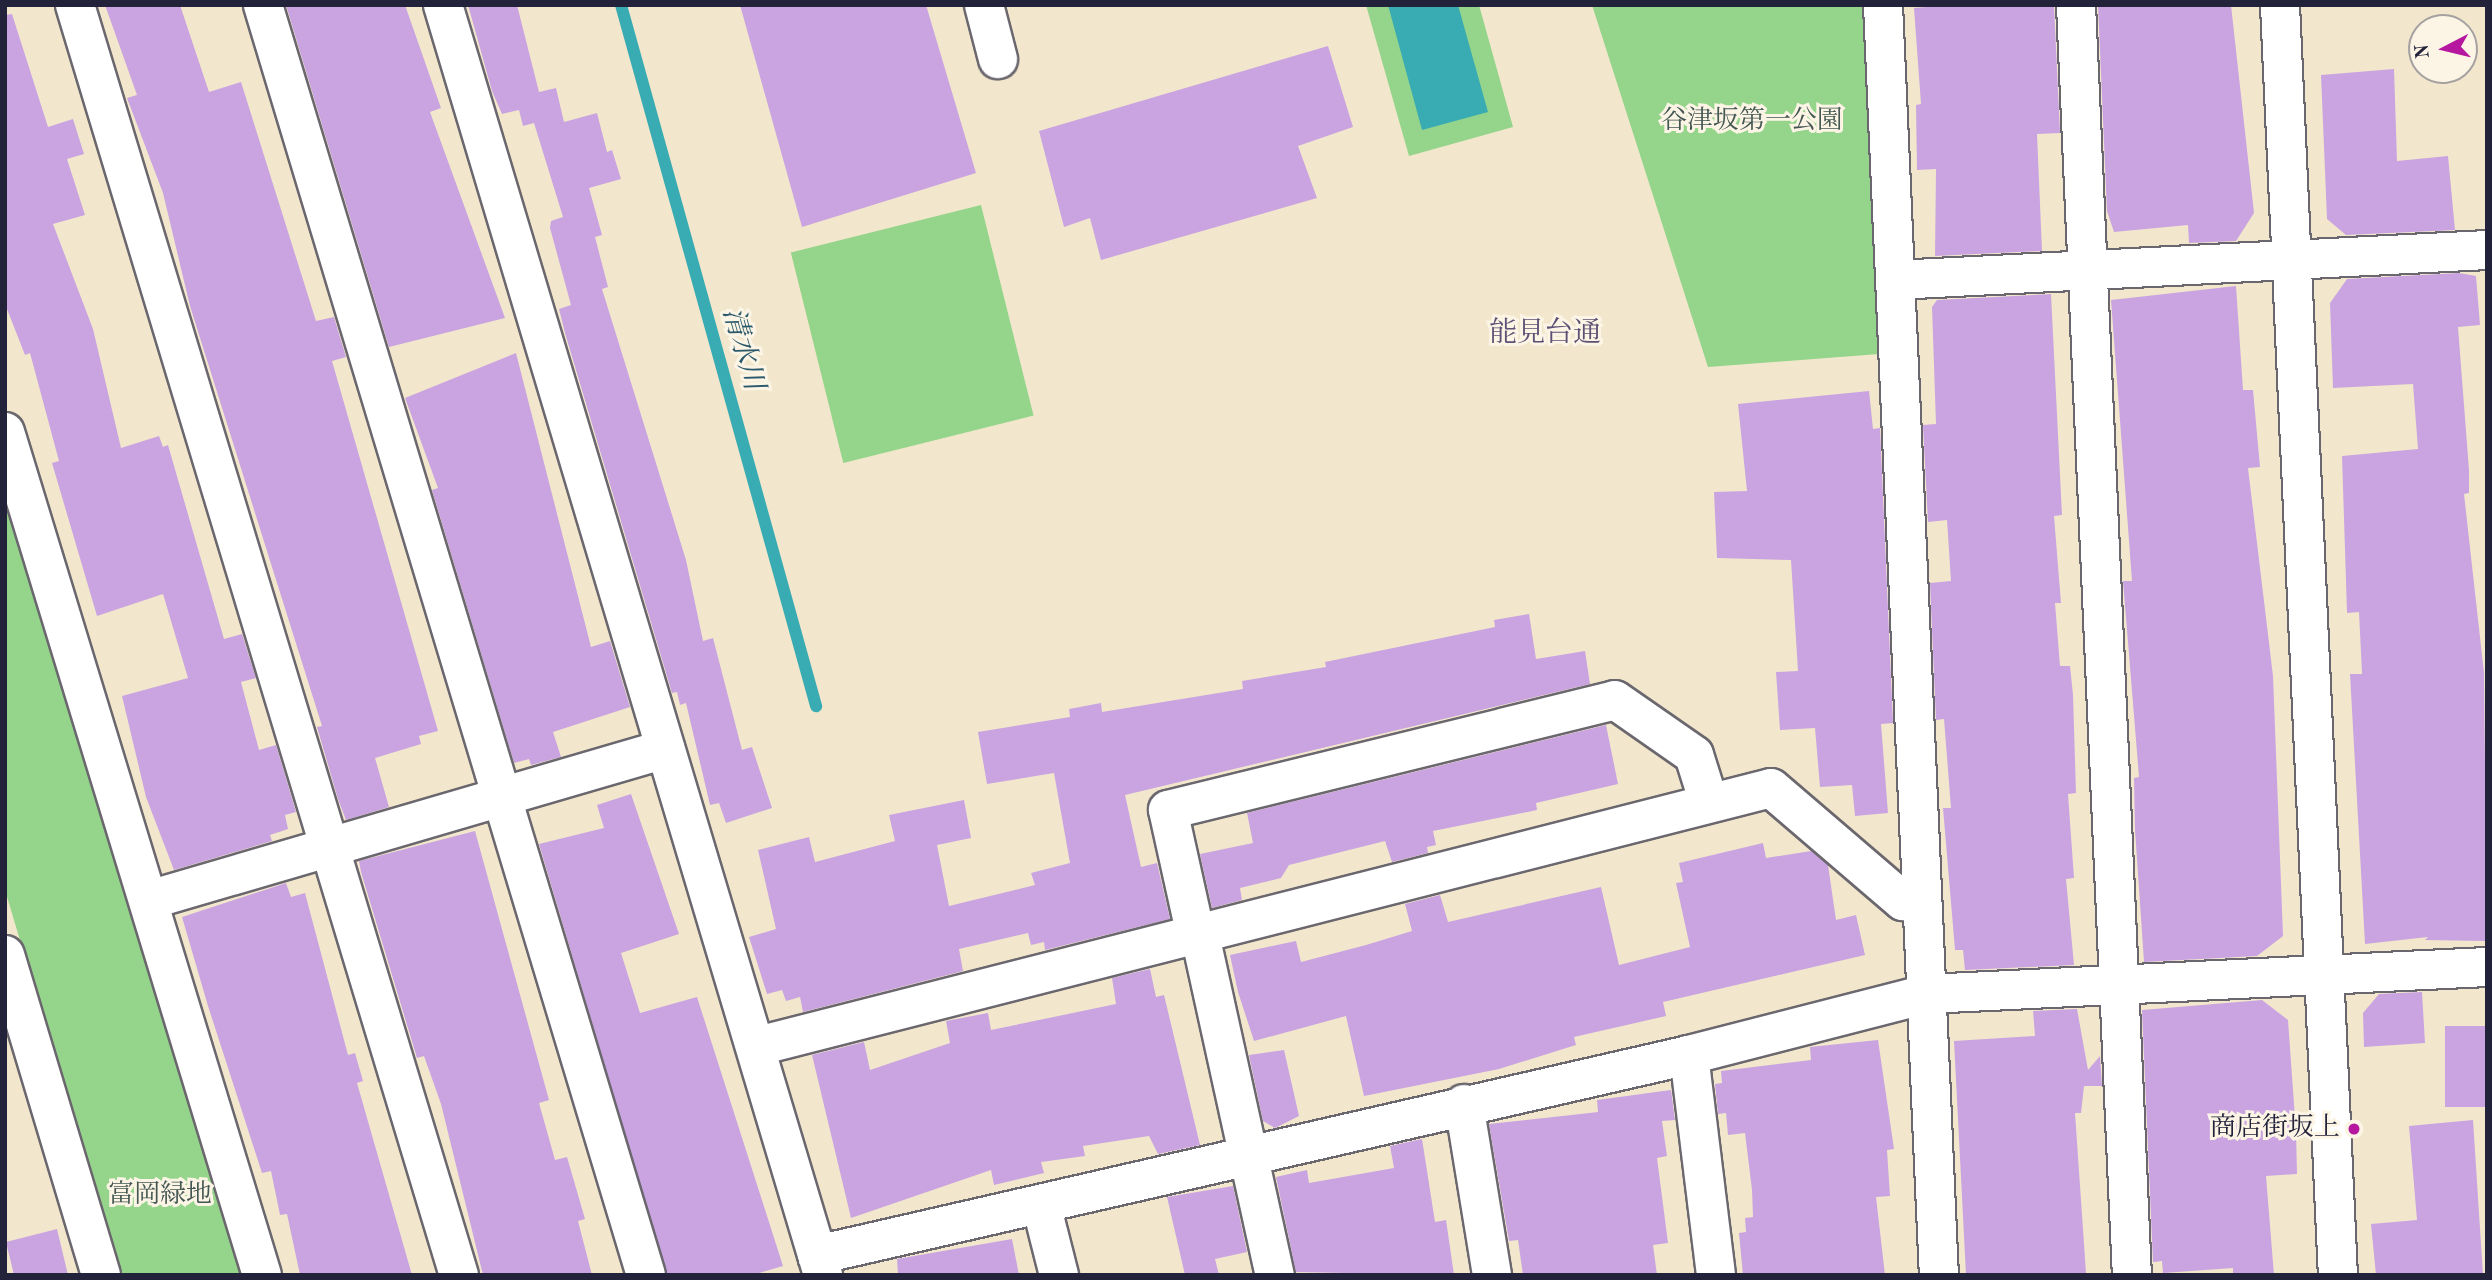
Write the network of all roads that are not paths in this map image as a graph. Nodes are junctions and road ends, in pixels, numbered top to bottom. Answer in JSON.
{"nodes":[{"id":1,"x":75,"y":5,"type":"edge"},
{"id":2,"x":263,"y":5,"type":"edge"},
{"id":3,"x":443,"y":5,"type":"edge"},
{"id":4,"x":984,"y":5,"type":"edge"},
{"id":5,"x":1883,"y":5,"type":"edge"},
{"id":6,"x":2076,"y":5,"type":"edge"},
{"id":7,"x":2280,"y":5,"type":"edge"},
{"id":8,"x":998,"y":59,"type":"dead end"},
{"id":9,"x":2487,"y":250,"type":"edge"},
{"id":10,"x":2290,"y":260,"type":"junction"},
{"id":11,"x":2091,"y":267,"type":"junction"},
{"id":12,"x":1895,"y":280,"type":"junction"},
{"id":13,"x":5,"y":432,"type":"edge"},
{"id":14,"x":665,"y":749,"type":"junction"},
{"id":15,"x":504,"y":796,"type":"junction"},
{"id":16,"x":1709,"y":803,"type":"junction"},
{"id":17,"x":330,"y":847,"type":"junction"},
{"id":18,"x":149,"y":900,"type":"junction"},
{"id":19,"x":1922,"y":900,"type":"junction"},
{"id":20,"x":1198,"y":936,"type":"junction"},
{"id":21,"x":5,"y":955,"type":"edge"},
{"id":22,"x":2487,"y":967,"type":"edge"},
{"id":23,"x":2325,"y":975,"type":"junction"},
{"id":24,"x":2120,"y":982,"type":"junction"},
{"id":25,"x":1927,"y":993,"type":"junction"},
{"id":26,"x":758,"y":1046,"type":"junction"},
{"id":27,"x":1689,"y":1055,"type":"junction"},
{"id":28,"x":1464,"y":1104,"type":"junction"},
{"id":29,"x":1249,"y":1152,"type":"junction"},
{"id":30,"x":1041,"y":1204,"type":"junction"},
{"id":31,"x":820,"y":1265,"type":"edge"},
{"id":32,"x":101,"y":1275,"type":"edge"},
{"id":33,"x":262,"y":1275,"type":"edge"},
{"id":34,"x":459,"y":1275,"type":"edge"},
{"id":35,"x":646,"y":1275,"type":"edge"},
{"id":36,"x":1059,"y":1275,"type":"edge"},
{"id":37,"x":1275,"y":1275,"type":"edge"},
{"id":38,"x":1493,"y":1275,"type":"edge"},
{"id":39,"x":1716,"y":1275,"type":"edge"},
{"id":40,"x":1939,"y":1275,"type":"edge"},
{"id":41,"x":2132,"y":1275,"type":"edge"},
{"id":42,"x":2338,"y":1275,"type":"edge"}],
"edges":[{"from":1,"to":17,"type":"street"},
{"from":2,"to":15,"type":"street"},
{"from":3,"to":14,"type":"street"},
{"from":4,"to":8,"type":"street"},
{"from":5,"to":12,"type":"street"},
{"from":6,"to":11,"type":"street"},
{"from":7,"to":10,"type":"street"},
{"from":9,"to":10,"type":"street"},
{"from":10,"to":11,"type":"street"},
{"from":10,"to":23,"type":"street"},
{"from":11,"to":12,"type":"street"},
{"from":11,"to":24,"type":"street"},
{"from":12,"to":19,"type":"street"},
{"from":13,"to":18,"type":"street"},
{"from":14,"to":15,"type":"street"},
{"from":14,"to":26,"type":"street"},
{"from":15,"to":17,"type":"street"},
{"from":15,"to":35,"type":"street"},
{"from":16,"to":19,"type":"street"},
{"from":16,"to":20,"type":"street"},
{"from":16,"to":20,"type":"street"},
{"from":17,"to":18,"type":"street"},
{"from":17,"to":34,"type":"street"},
{"from":18,"to":33,"type":"street"},
{"from":19,"to":25,"type":"street"},
{"from":20,"to":26,"type":"street"},
{"from":20,"to":29,"type":"street"},
{"from":21,"to":32,"type":"street"},
{"from":22,"to":23,"type":"street"},
{"from":23,"to":24,"type":"street"},
{"from":23,"to":42,"type":"street"},
{"from":24,"to":25,"type":"street"},
{"from":24,"to":41,"type":"street"},
{"from":25,"to":27,"type":"street"},
{"from":25,"to":40,"type":"street"},
{"from":26,"to":31,"type":"street"},
{"from":27,"to":28,"type":"street"},
{"from":27,"to":39,"type":"street"},
{"from":28,"to":29,"type":"street"},
{"from":28,"to":38,"type":"street"},
{"from":29,"to":30,"type":"street"},
{"from":29,"to":37,"type":"street"},
{"from":30,"to":31,"type":"street"},
{"from":30,"to":36,"type":"street"}]}
